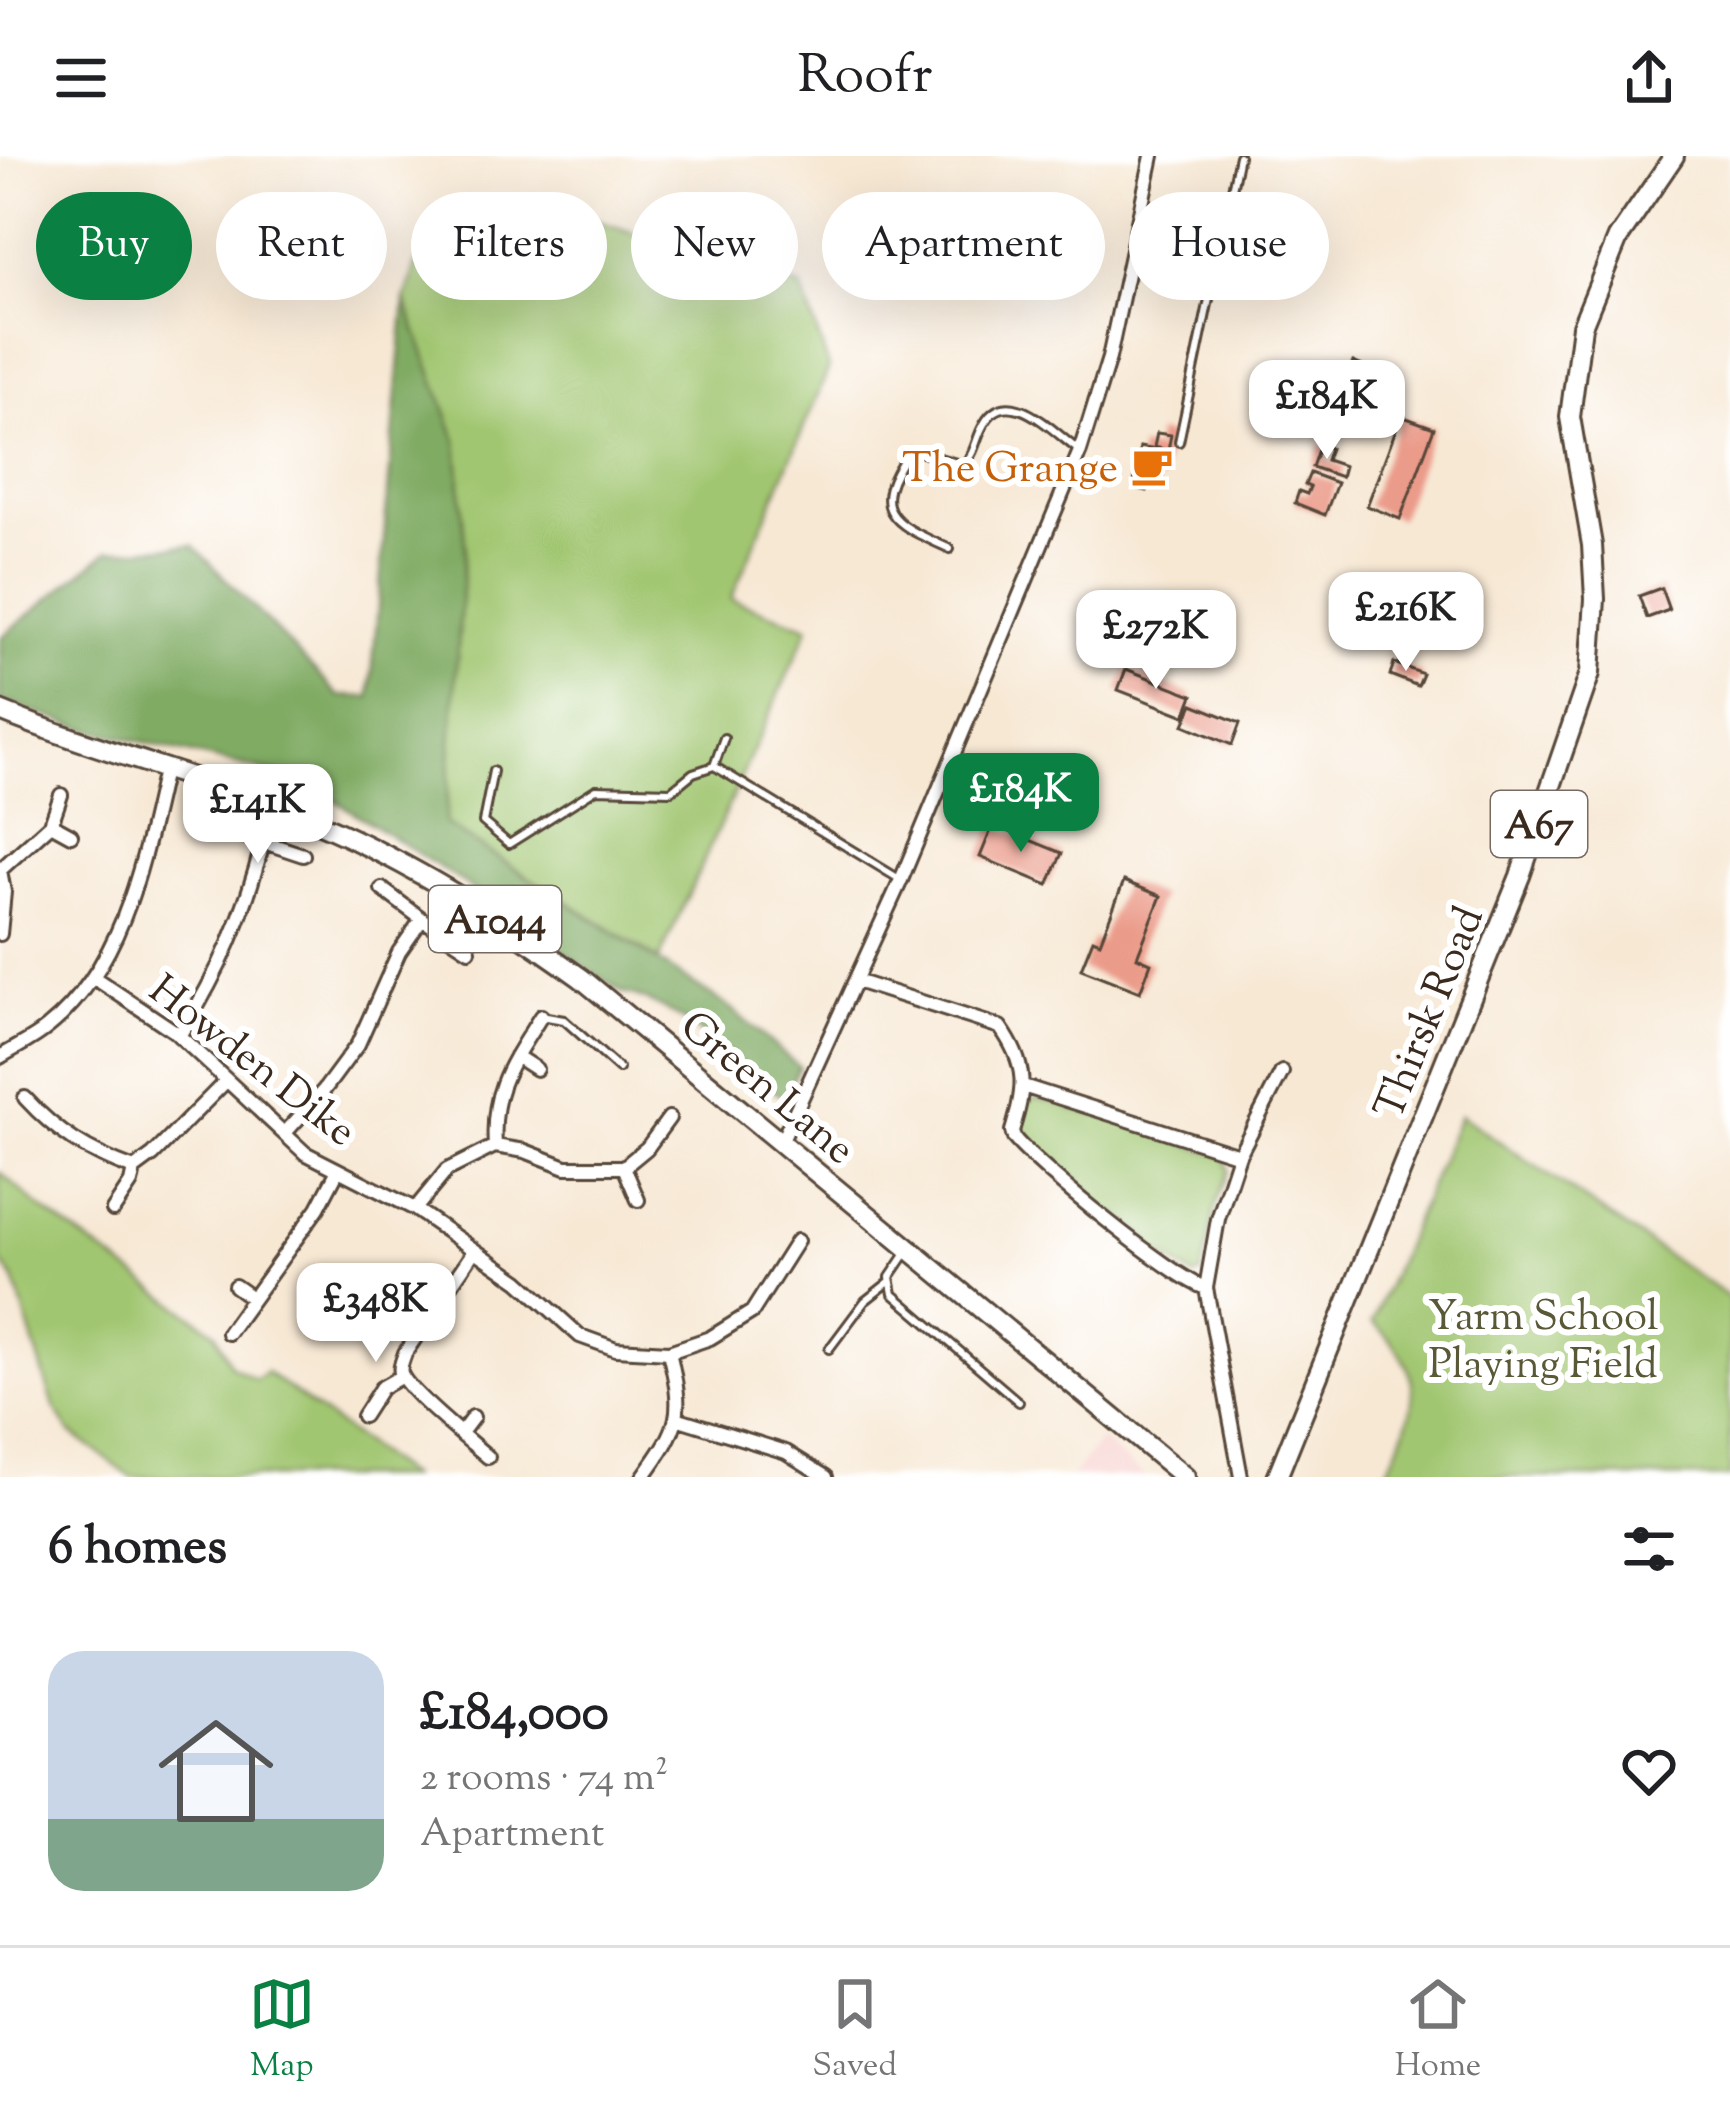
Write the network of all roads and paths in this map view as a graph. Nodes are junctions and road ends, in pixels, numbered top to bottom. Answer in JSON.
{"nodes":[{"id":1,"x":1152,"y":156,"type":"edge"},
{"id":2,"x":1239,"y":156,"type":"edge"},
{"id":3,"x":1674,"y":156,"type":"edge"},
{"id":4,"x":1179,"y":442,"type":"dead end"},
{"id":5,"x":1080,"y":452,"type":"junction"},
{"id":6,"x":950,"y":549,"type":"dead end"},
{"id":7,"x":0,"y":711,"type":"edge"},
{"id":8,"x":724,"y":738,"type":"dead end"},
{"id":9,"x":165,"y":766,"type":"junction"},
{"id":10,"x":714,"y":766,"type":"junction"},
{"id":11,"x":493,"y":771,"type":"dead end"},
{"id":12,"x":945,"y":775,"type":"junction"},
{"id":13,"x":62,"y":795,"type":"dead end"},
{"id":14,"x":998,"y":796,"type":"dead end"},
{"id":15,"x":51,"y":824,"type":"junction"},
{"id":16,"x":228,"y":830,"type":"dead end"},
{"id":17,"x":71,"y":835,"type":"dead end"},
{"id":18,"x":262,"y":842,"type":"junction"},
{"id":19,"x":303,"y":855,"type":"dead end"},
{"id":20,"x":0,"y":870,"type":"edge"},
{"id":21,"x":901,"y":880,"type":"junction"},
{"id":22,"x":382,"y":889,"type":"dead end"},
{"id":23,"x":422,"y":919,"type":"junction"},
{"id":24,"x":0,"y":934,"type":"edge"},
{"id":25,"x":469,"y":950,"type":"dead end"},
{"id":26,"x":92,"y":977,"type":"junction"},
{"id":27,"x":856,"y":981,"type":"junction"},
{"id":28,"x":541,"y":1016,"type":"joint"},
{"id":29,"x":179,"y":1036,"type":"junction"},
{"id":30,"x":516,"y":1055,"type":"junction"},
{"id":31,"x":0,"y":1057,"type":"edge"},
{"id":32,"x":536,"y":1069,"type":"dead end"},
{"id":33,"x":619,"y":1069,"type":"dead end"},
{"id":34,"x":1282,"y":1072,"type":"dead end"},
{"id":35,"x":226,"y":1081,"type":"junction"},
{"id":36,"x":1026,"y":1087,"type":"junction"},
{"id":37,"x":25,"y":1098,"type":"dead end"},
{"id":38,"x":670,"y":1118,"type":"dead end"},
{"id":39,"x":285,"y":1132,"type":"junction"},
{"id":40,"x":781,"y":1143,"type":"junction"},
{"id":41,"x":495,"y":1146,"type":"junction"},
{"id":42,"x":1239,"y":1155,"type":"junction"},
{"id":43,"x":624,"y":1167,"type":"junction"},
{"id":44,"x":134,"y":1169,"type":"junction"},
{"id":45,"x":338,"y":1170,"type":"junction"},
{"id":46,"x":638,"y":1200,"type":"dead end"},
{"id":47,"x":415,"y":1209,"type":"junction"},
{"id":48,"x":113,"y":1210,"type":"dead end"},
{"id":49,"x":909,"y":1249,"type":"junction"},
{"id":50,"x":474,"y":1250,"type":"junction"},
{"id":51,"x":803,"y":1265,"type":"dead end"},
{"id":52,"x":889,"y":1282,"type":"junction"},
{"id":53,"x":235,"y":1286,"type":"dead end"},
{"id":54,"x":1206,"y":1288,"type":"junction"},
{"id":55,"x":253,"y":1298,"type":"junction"},
{"id":56,"x":228,"y":1333,"type":"dead end"},
{"id":57,"x":829,"y":1349,"type":"dead end"},
{"id":58,"x":669,"y":1352,"type":"junction"},
{"id":59,"x":402,"y":1376,"type":"junction"},
{"id":60,"x":1018,"y":1402,"type":"dead end"},
{"id":61,"x":363,"y":1416,"type":"dead end"},
{"id":62,"x":473,"y":1418,"type":"dead end"},
{"id":63,"x":679,"y":1419,"type":"junction"},
{"id":64,"x":460,"y":1433,"type":"junction"},
{"id":65,"x":488,"y":1457,"type":"dead end"},
{"id":66,"x":1240,"y":1475,"type":"edge"},
{"id":67,"x":643,"y":1477,"type":"edge"},
{"id":68,"x":826,"y":1477,"type":"edge"},
{"id":69,"x":1185,"y":1477,"type":"edge"},
{"id":70,"x":1277,"y":1477,"type":"edge"}],
"edges":[{"from":1,"to":5,"type":"street"},
{"from":2,"to":4,"type":"lane"},
{"from":3,"to":70,"type":"main road","name":"Thirsk Road","number":"A67"},
{"from":5,"to":6,"type":"lane"},
{"from":5,"to":12,"type":"street"},
{"from":7,"to":9,"type":"main road","name":"Green Lane","number":"A1044"},
{"from":8,"to":10,"type":"lane"},
{"from":9,"to":26,"type":"street"},
{"from":9,"to":40,"type":"main road","name":"Green Lane","number":"A1044"},
{"from":10,"to":11,"type":"lane"},
{"from":10,"to":21,"type":"lane"},
{"from":12,"to":14,"type":"lane"},
{"from":12,"to":21,"type":"street"},
{"from":13,"to":15,"type":"street"},
{"from":15,"to":17,"type":"street"},
{"from":15,"to":20,"type":"street"},
{"from":16,"to":18,"type":"street"},
{"from":18,"to":19,"type":"street"},
{"from":18,"to":29,"type":"street"},
{"from":20,"to":24,"type":"street"},
{"from":21,"to":27,"type":"street"},
{"from":22,"to":23,"type":"street"},
{"from":23,"to":25,"type":"street"},
{"from":23,"to":39,"type":"street"},
{"from":26,"to":29,"type":"street","name":"Howden Dike"},
{"from":26,"to":31,"type":"street"},
{"from":27,"to":36,"type":"street"},
{"from":27,"to":40,"type":"street"},
{"from":28,"to":30,"type":"street"},
{"from":28,"to":33,"type":"lane"},
{"from":29,"to":35,"type":"street","name":"Howden Dike"},
{"from":30,"to":32,"type":"street"},
{"from":30,"to":41,"type":"street"},
{"from":34,"to":42,"type":"street"},
{"from":35,"to":39,"type":"street","name":"Howden Dike"},
{"from":35,"to":44,"type":"street"},
{"from":36,"to":42,"type":"street"},
{"from":36,"to":54,"type":"street"},
{"from":37,"to":44,"type":"street"},
{"from":38,"to":43,"type":"street"},
{"from":39,"to":45,"type":"street","name":"Howden Dike"},
{"from":40,"to":49,"type":"main road","name":"Green Lane","number":"A1044"},
{"from":41,"to":43,"type":"street"},
{"from":41,"to":47,"type":"street"},
{"from":42,"to":54,"type":"street"},
{"from":43,"to":46,"type":"street"},
{"from":44,"to":48,"type":"street"},
{"from":45,"to":47,"type":"street","name":"Howden Dike"},
{"from":45,"to":55,"type":"street"},
{"from":47,"to":50,"type":"street","name":"Howden Dike"},
{"from":49,"to":52,"type":"lane"},
{"from":49,"to":69,"type":"main road","name":"Green Lane","number":"A1044"},
{"from":50,"to":58,"type":"street","name":"Howden Dike"},
{"from":50,"to":59,"type":"street"},
{"from":51,"to":58,"type":"street","name":"Howden Dike"},
{"from":52,"to":57,"type":"lane"},
{"from":52,"to":60,"type":"lane"},
{"from":53,"to":55,"type":"street"},
{"from":54,"to":66,"type":"street"},
{"from":55,"to":56,"type":"street"},
{"from":58,"to":63,"type":"street"},
{"from":59,"to":61,"type":"street"},
{"from":59,"to":64,"type":"street"},
{"from":62,"to":64,"type":"street"},
{"from":63,"to":67,"type":"street"},
{"from":63,"to":68,"type":"street"},
{"from":64,"to":65,"type":"street"}]}
